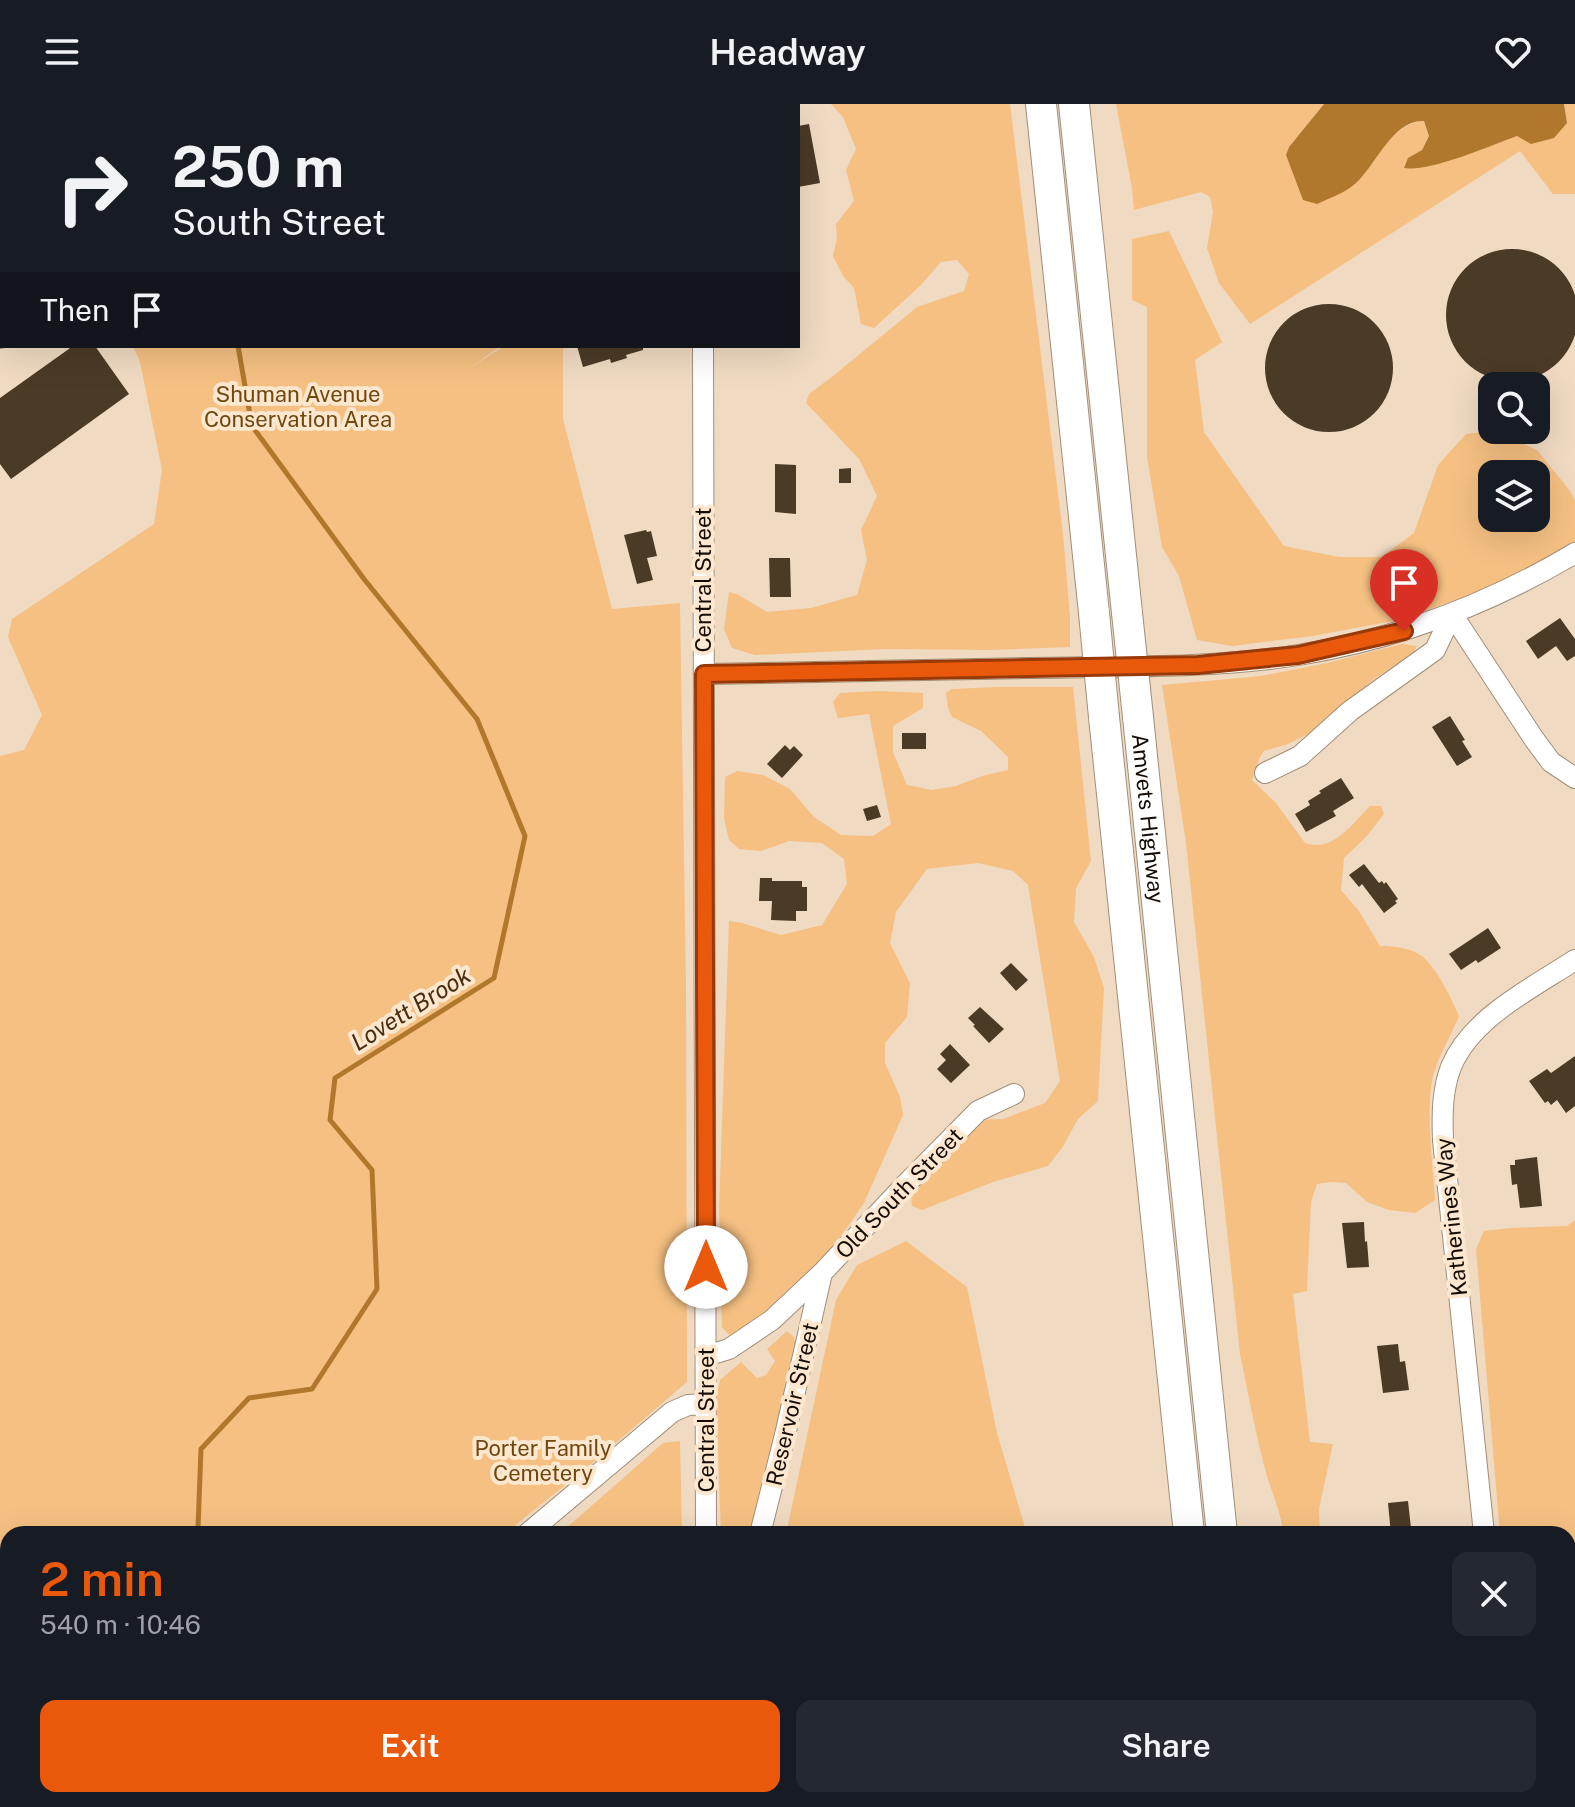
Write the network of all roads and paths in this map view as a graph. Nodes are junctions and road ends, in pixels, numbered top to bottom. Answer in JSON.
{"nodes":[{"id":1,"x":1041,"y":104,"type":"edge"},
{"id":2,"x":1074,"y":104,"type":"edge"},
{"id":3,"x":703,"y":348,"type":"edge"},
{"id":4,"x":1575,"y":553,"type":"edge"},
{"id":5,"x":1452,"y":614,"type":"junction"},
{"id":6,"x":704,"y":674,"type":"junction"},
{"id":7,"x":1265,"y":773,"type":"dead end"},
{"id":8,"x":1575,"y":778,"type":"edge"},
{"id":9,"x":1575,"y":960,"type":"edge"},
{"id":10,"x":1014,"y":1094,"type":"dead end"},
{"id":11,"x":822,"y":1273,"type":"junction"},
{"id":12,"x":772,"y":1320,"type":"junction"},
{"id":13,"x":805,"y":1349,"type":"junction"},
{"id":14,"x":706,"y":1356,"type":"junction"},
{"id":15,"x":706,"y":1404,"type":"junction"},
{"id":16,"x":537,"y":1526,"type":"edge"},
{"id":17,"x":706,"y":1526,"type":"edge"},
{"id":18,"x":762,"y":1526,"type":"edge"},
{"id":19,"x":1188,"y":1526,"type":"edge"},
{"id":20,"x":1221,"y":1526,"type":"edge"},
{"id":21,"x":1483,"y":1526,"type":"edge"}],
"edges":[{"from":1,"to":19,"type":"highway","name":"Amvets Highway","bridge":true},
{"from":2,"to":20,"type":"highway","name":"Amvets Highway","bridge":true},
{"from":3,"to":6,"type":"street","name":"Central Street"},
{"from":4,"to":5,"type":"street"},
{"from":5,"to":6,"type":"street"},
{"from":5,"to":7,"type":"street"},
{"from":5,"to":8,"type":"street"},
{"from":6,"to":14,"type":"street","name":"Central Street"},
{"from":9,"to":21,"type":"street","name":"Katherines Way"},
{"from":10,"to":11,"type":"street","name":"Old South Street"},
{"from":11,"to":12,"type":"street","name":"Old South Street"},
{"from":11,"to":13,"type":"street","name":"Reservoir Street"},
{"from":12,"to":13,"type":"street"},
{"from":12,"to":14,"type":"street","name":"Old South Street"},
{"from":13,"to":18,"type":"street","name":"Reservoir Street"},
{"from":14,"to":15,"type":"street","name":"Central Street"},
{"from":15,"to":16,"type":"street"},
{"from":15,"to":17,"type":"street","name":"Central Street"}]}
